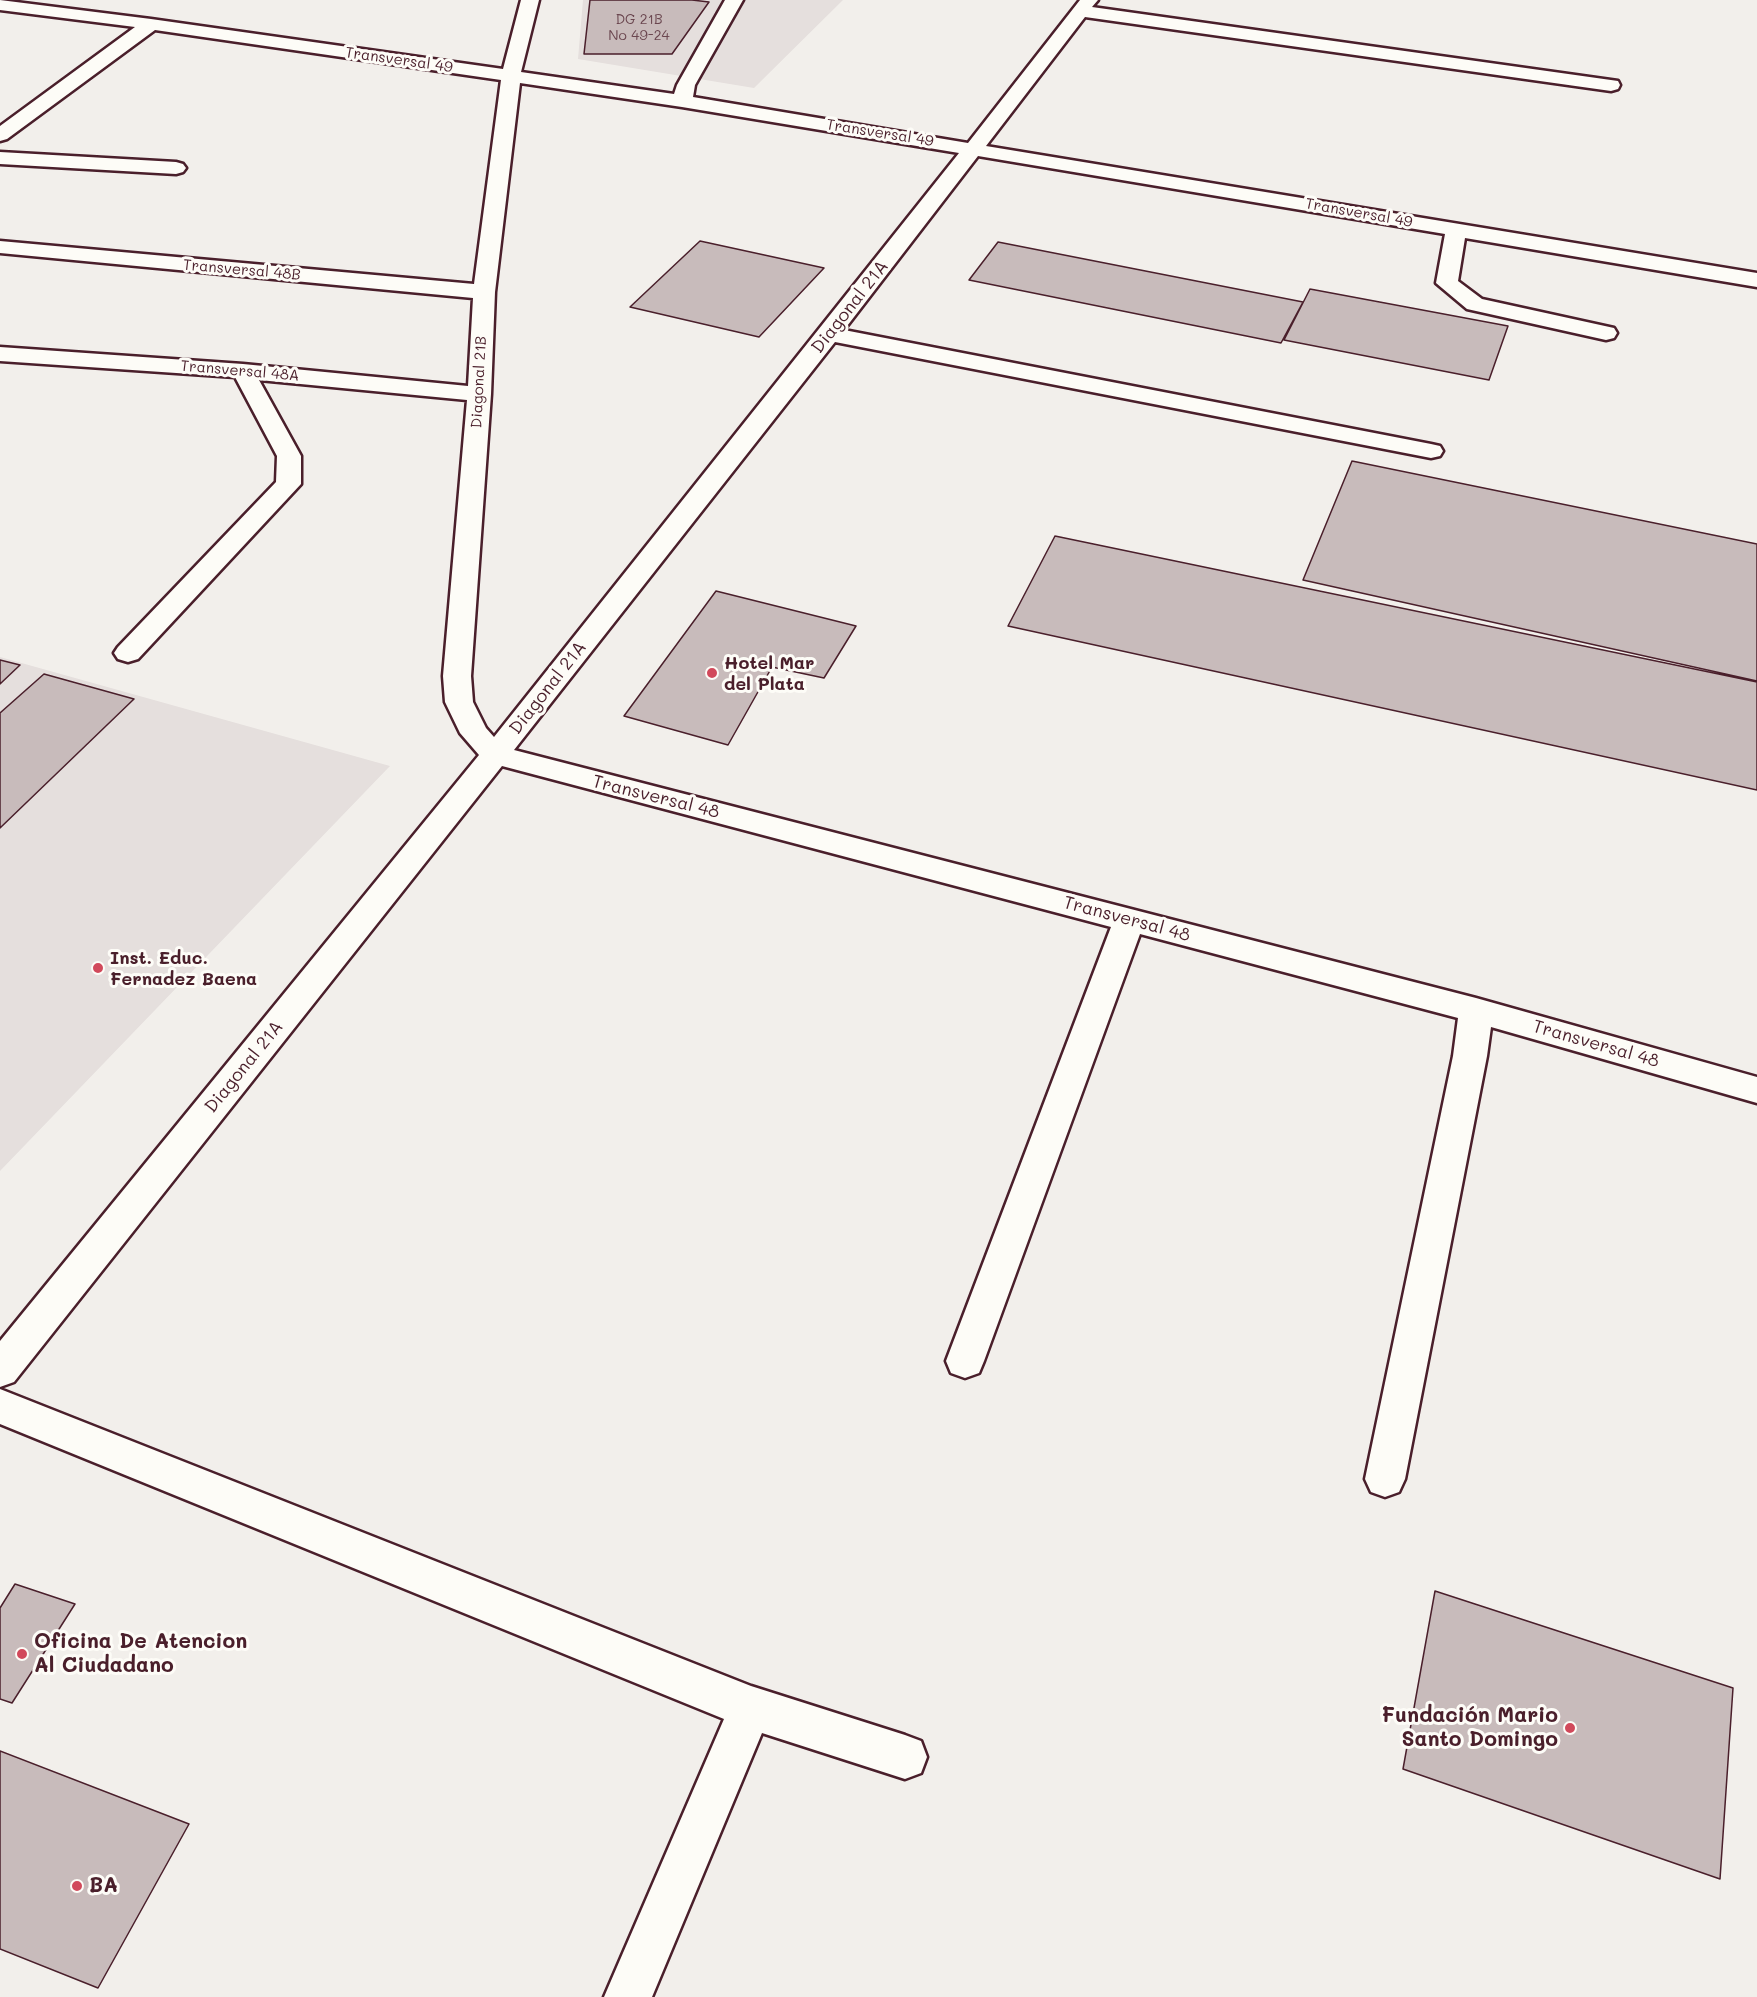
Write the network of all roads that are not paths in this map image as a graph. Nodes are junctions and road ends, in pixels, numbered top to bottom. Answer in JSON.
{"nodes":[{"id":1,"x":530,"y":0,"type":"edge"},
{"id":2,"x":734,"y":0,"type":"edge"},
{"id":3,"x":1085,"y":5,"type":"edge"},
{"id":4,"x":3,"y":6,"type":"edge"},
{"id":5,"x":151,"y":24,"type":"junction"},
{"id":6,"x":511,"y":76,"type":"junction"},
{"id":7,"x":1611,"y":85,"type":"dead end"},
{"id":8,"x":682,"y":101,"type":"junction"},
{"id":9,"x":0,"y":135,"type":"edge"},
{"id":10,"x":974,"y":148,"type":"junction"},
{"id":11,"x":0,"y":158,"type":"edge"},
{"id":12,"x":176,"y":168,"type":"dead end"},
{"id":13,"x":1456,"y":229,"type":"junction"},
{"id":14,"x":0,"y":247,"type":"edge"},
{"id":15,"x":1757,"y":280,"type":"edge"},
{"id":16,"x":484,"y":292,"type":"junction"},
{"id":17,"x":1605,"y":333,"type":"dead end"},
{"id":18,"x":829,"y":334,"type":"junction"},
{"id":19,"x":5,"y":359,"type":"edge"},
{"id":20,"x":243,"y":371,"type":"junction"},
{"id":21,"x":479,"y":394,"type":"junction"},
{"id":22,"x":1431,"y":451,"type":"dead end"},
{"id":23,"x":128,"y":653,"type":"dead end"},
{"id":24,"x":495,"y":755,"type":"junction"},
{"id":25,"x":1131,"y":919,"type":"junction"},
{"id":26,"x":1476,"y":1010,"type":"junction"},
{"id":27,"x":1757,"y":1090,"type":"edge"},
{"id":28,"x":965,"y":1361,"type":"dead end"},
{"id":29,"x":0,"y":1370,"type":"edge"},
{"id":30,"x":0,"y":1406,"type":"edge"},
{"id":31,"x":1385,"y":1479,"type":"dead end"},
{"id":32,"x":751,"y":1708,"type":"junction"},
{"id":33,"x":905,"y":1757,"type":"dead end"},
{"id":34,"x":628,"y":1997,"type":"edge"}],
"edges":[{"from":1,"to":6,"type":"street","name":"Diagonal 21B"},
{"from":2,"to":8,"type":"street"},
{"from":3,"to":7,"type":"street"},
{"from":3,"to":10,"type":"street","name":"Diagonal 21A"},
{"from":4,"to":5,"type":"street","name":"Transversal 49"},
{"from":5,"to":6,"type":"street","name":"Transversal 49"},
{"from":5,"to":9,"type":"street"},
{"from":6,"to":8,"type":"street","name":"Transversal 49"},
{"from":6,"to":16,"type":"street","name":"Diagonal 21B"},
{"from":8,"to":10,"type":"street","name":"Transversal 49"},
{"from":10,"to":13,"type":"street","name":"Transversal 49"},
{"from":10,"to":18,"type":"street","name":"Diagonal 21A"},
{"from":11,"to":12,"type":"street"},
{"from":13,"to":15,"type":"street","name":"Transversal 49"},
{"from":13,"to":17,"type":"street"},
{"from":14,"to":16,"type":"street","name":"Transversal 48B"},
{"from":16,"to":21,"type":"street","name":"Diagonal 21B"},
{"from":18,"to":22,"type":"street"},
{"from":18,"to":24,"type":"street","name":"Diagonal 21A"},
{"from":19,"to":20,"type":"street","name":"Transversal 48A"},
{"from":20,"to":21,"type":"street","name":"Transversal 48A"},
{"from":20,"to":23,"type":"street"},
{"from":21,"to":24,"type":"street","name":"Diagonal 21B"},
{"from":24,"to":25,"type":"street","name":"Transversal 48"},
{"from":24,"to":29,"type":"street","name":"Diagonal 21A"},
{"from":25,"to":26,"type":"street","name":"Transversal 48"},
{"from":25,"to":28,"type":"street"},
{"from":26,"to":27,"type":"street","name":"Transversal 48"},
{"from":26,"to":31,"type":"street"},
{"from":30,"to":32,"type":"street"},
{"from":32,"to":33,"type":"street"},
{"from":32,"to":34,"type":"street"}]}
